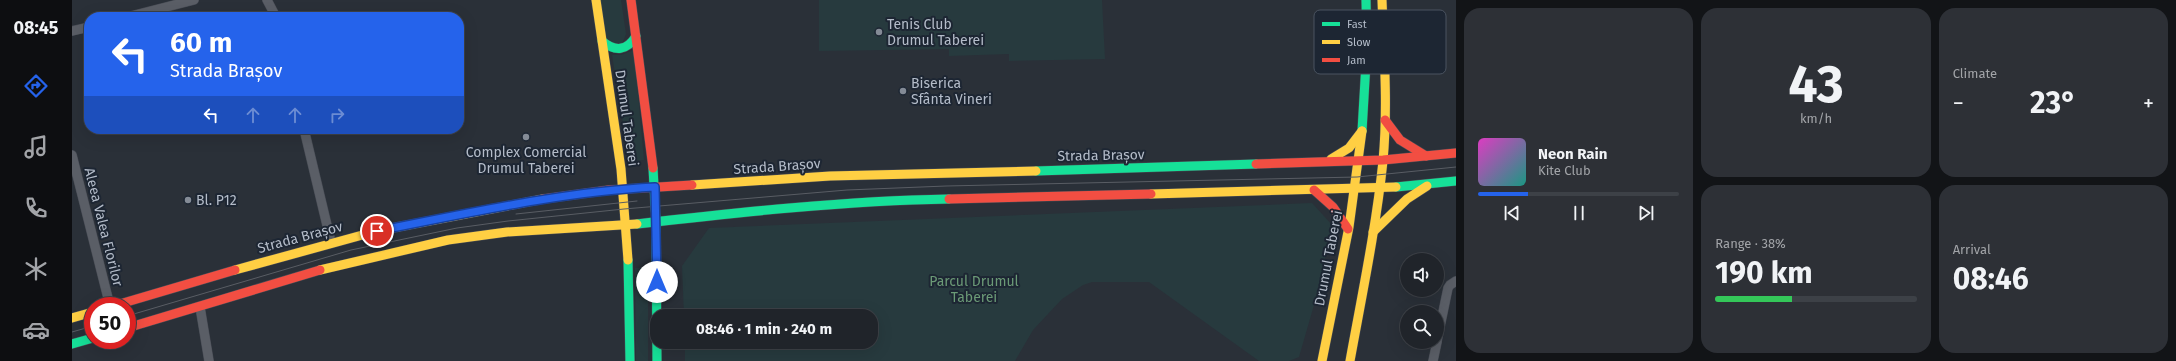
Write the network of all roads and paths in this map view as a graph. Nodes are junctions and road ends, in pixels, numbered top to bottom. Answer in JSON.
{"nodes":[{"id":1,"x":194,"y":0,"type":"edge"},
{"id":2,"x":267,"y":0,"type":"edge"},
{"id":3,"x":596,"y":0,"type":"edge"},
{"id":4,"x":631,"y":0,"type":"edge"},
{"id":5,"x":1366,"y":0,"type":"edge"},
{"id":6,"x":1382,"y":0,"type":"edge"},
{"id":7,"x":1366,"y":10,"type":"edge"},
{"id":8,"x":1383,"y":10,"type":"edge"},
{"id":9,"x":147,"y":12,"type":"edge"},
{"id":10,"x":273,"y":12,"type":"edge"},
{"id":11,"x":84,"y":28,"type":"edge"},
{"id":12,"x":72,"y":31,"type":"edge"},
{"id":13,"x":636,"y":36,"type":"junction"},
{"id":14,"x":602,"y":41,"type":"junction"},
{"id":15,"x":1367,"y":74,"type":"edge"},
{"id":16,"x":1386,"y":74,"type":"edge"},
{"id":17,"x":1385,"y":120,"type":"junction"},
{"id":18,"x":1363,"y":128,"type":"junction"},
{"id":19,"x":305,"y":134,"type":"edge"},
{"id":20,"x":1456,"y":152,"type":"edge"},
{"id":21,"x":72,"y":155,"type":"edge"},
{"id":22,"x":1426,"y":156,"type":"junction"},
{"id":23,"x":1360,"y":160,"type":"junction"},
{"id":24,"x":1383,"y":160,"type":"junction"},
{"id":25,"x":1325,"y":161,"type":"junction"},
{"id":26,"x":1456,"y":181,"type":"edge"},
{"id":27,"x":1428,"y":185,"type":"junction"},
{"id":28,"x":655,"y":187,"type":"junction"},
{"id":29,"x":1380,"y":188,"type":"junction"},
{"id":30,"x":622,"y":189,"type":"junction"},
{"id":31,"x":1355,"y":189,"type":"junction"},
{"id":32,"x":1314,"y":190,"type":"junction"},
{"id":33,"x":656,"y":222,"type":"junction"},
{"id":34,"x":626,"y":225,"type":"junction"},
{"id":35,"x":1348,"y":229,"type":"junction"},
{"id":36,"x":1373,"y":232,"type":"junction"},
{"id":37,"x":331,"y":242,"type":"junction"},
{"id":38,"x":1456,"y":281,"type":"edge"},
{"id":39,"x":108,"y":297,"type":"edge"},
{"id":40,"x":136,"y":299,"type":"edge"},
{"id":41,"x":200,"y":307,"type":"junction"},
{"id":42,"x":1444,"y":308,"type":"edge"},
{"id":43,"x":84,"y":315,"type":"edge"},
{"id":44,"x":72,"y":318,"type":"edge"},
{"id":45,"x":136,"y":325,"type":"edge"},
{"id":46,"x":84,"y":341,"type":"edge"},
{"id":47,"x":72,"y":344,"type":"edge"},
{"id":48,"x":1436,"y":349,"type":"edge"},
{"id":49,"x":208,"y":361,"type":"edge"},
{"id":50,"x":630,"y":361,"type":"edge"},
{"id":51,"x":657,"y":361,"type":"edge"},
{"id":52,"x":1322,"y":361,"type":"edge"},
{"id":53,"x":1350,"y":361,"type":"edge"},
{"id":54,"x":1433,"y":361,"type":"edge"}],
"edges":[{"from":1,"to":9,"type":"street"},
{"from":2,"to":10,"type":"street"},
{"from":3,"to":14,"type":"main road","name":"Drumul Taberei"},
{"from":4,"to":13,"type":"main road","name":"Drumul Taberei"},
{"from":5,"to":7,"type":"main road","name":"Drumul Taberei"},
{"from":6,"to":8,"type":"main road"},
{"from":11,"to":12,"type":"street"},
{"from":13,"to":14,"type":"main road"},
{"from":13,"to":28,"type":"main road","name":"Drumul Taberei"},
{"from":14,"to":30,"type":"main road","name":"Drumul Taberei"},
{"from":15,"to":18,"type":"main road","name":"Drumul Taberei"},
{"from":16,"to":17,"type":"main road"},
{"from":17,"to":22,"type":"main road"},
{"from":17,"to":24,"type":"main road"},
{"from":18,"to":23,"type":"main road","name":"Drumul Taberei"},
{"from":18,"to":25,"type":"main road"},
{"from":19,"to":37,"type":"street"},
{"from":20,"to":22,"type":"main road","name":"Strada Brașov"},
{"from":21,"to":39,"type":"street","name":"Aleea Valea Florilor"},
{"from":22,"to":24,"type":"main road","name":"Strada Brașov"},
{"from":23,"to":24,"type":"main road","name":"Strada Brașov"},
{"from":23,"to":25,"type":"main road","name":"Strada Brașov"},
{"from":23,"to":31,"type":"main road","name":"Drumul Taberei"},
{"from":24,"to":29,"type":"main road"},
{"from":25,"to":28,"type":"main road","name":"Strada Brașov"},
{"from":26,"to":27,"type":"main road"},
{"from":27,"to":29,"type":"main road"},
{"from":27,"to":36,"type":"main road"},
{"from":28,"to":30,"type":"main road","name":"Strada Brașov"},
{"from":28,"to":33,"type":"main road","name":"Drumul Taberei"},
{"from":29,"to":31,"type":"main road"},
{"from":29,"to":36,"type":"main road"},
{"from":30,"to":34,"type":"main road","name":"Drumul Taberei"},
{"from":30,"to":37,"type":"main road","name":"Strada Brașov"},
{"from":31,"to":32,"type":"main road"},
{"from":31,"to":35,"type":"main road","name":"Drumul Taberei"},
{"from":32,"to":33,"type":"main road"},
{"from":32,"to":35,"type":"main road"},
{"from":33,"to":34,"type":"main road"},
{"from":33,"to":51,"type":"main road","name":"Drumul Taberei"},
{"from":34,"to":41,"type":"main road"},
{"from":34,"to":50,"type":"main road","name":"Drumul Taberei"},
{"from":35,"to":52,"type":"main road","name":"Drumul Taberei"},
{"from":36,"to":53,"type":"main road"},
{"from":37,"to":40,"type":"main road","name":"Strada Brașov"},
{"from":38,"to":42,"type":"street"},
{"from":41,"to":45,"type":"main road"},
{"from":41,"to":49,"type":"street"},
{"from":43,"to":44,"type":"main road"},
{"from":46,"to":47,"type":"main road"},
{"from":48,"to":54,"type":"street"}]}
